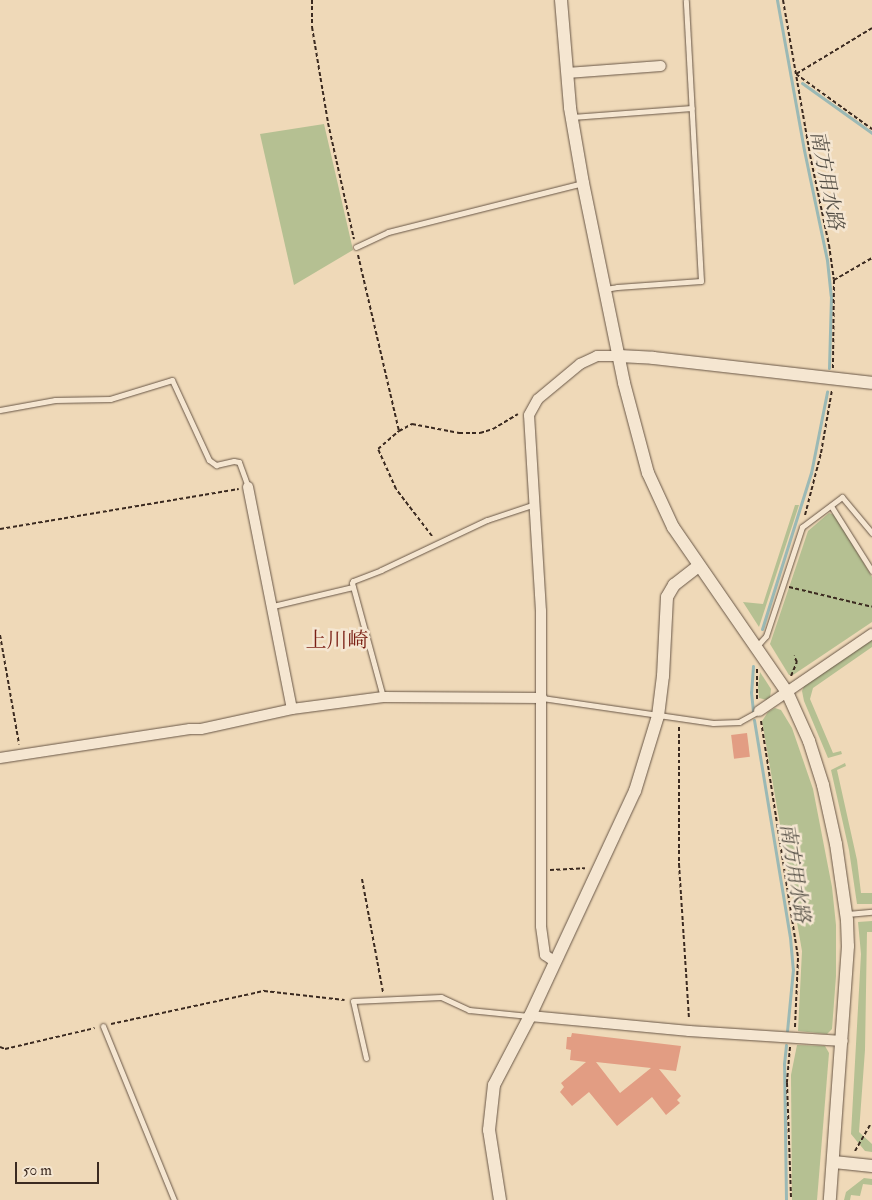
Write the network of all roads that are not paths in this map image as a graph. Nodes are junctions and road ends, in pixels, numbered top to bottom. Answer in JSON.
{"nodes":[{"id":1,"x":561,"y":0,"type":"edge"},
{"id":2,"x":686,"y":0,"type":"edge"},
{"id":3,"x":661,"y":66,"type":"dead end"},
{"id":4,"x":567,"y":73,"type":"junction"},
{"id":5,"x":692,"y":108,"type":"junction"},
{"id":6,"x":572,"y":117,"type":"junction"},
{"id":7,"x":583,"y":183,"type":"junction"},
{"id":8,"x":356,"y":248,"type":"road end"},
{"id":9,"x":604,"y":290,"type":"junction"},
{"id":10,"x":619,"y":356,"type":"junction"},
{"id":11,"x":872,"y":383,"type":"edge"},
{"id":12,"x":0,"y":410,"type":"edge"},
{"id":13,"x":248,"y":487,"type":"joint"},
{"id":14,"x":535,"y":503,"type":"junction"},
{"id":15,"x":832,"y":506,"type":"junction"},
{"id":16,"x":872,"y":533,"type":"edge"},
{"id":17,"x":698,"y":566,"type":"junction"},
{"id":18,"x":872,"y":571,"type":"edge"},
{"id":19,"x":353,"y":587,"type":"junction"},
{"id":20,"x":273,"y":606,"type":"junction"},
{"id":21,"x":872,"y":634,"type":"edge"},
{"id":22,"x":756,"y":647,"type":"junction"},
{"id":23,"x":787,"y":692,"type":"junction"},
{"id":24,"x":383,"y":697,"type":"junction"},
{"id":25,"x":542,"y":698,"type":"junction"},
{"id":26,"x":292,"y":709,"type":"junction"},
{"id":27,"x":759,"y":711,"type":"joint"},
{"id":28,"x":658,"y":716,"type":"junction"},
{"id":29,"x":0,"y":758,"type":"edge"},
{"id":30,"x":872,"y":912,"type":"edge"},
{"id":31,"x":846,"y":914,"type":"junction"},
{"id":32,"x":554,"y":962,"type":"junction"},
{"id":33,"x":530,"y":1016,"type":"junction"},
{"id":34,"x":103,"y":1026,"type":"road end"},
{"id":35,"x":843,"y":1040,"type":"junction"},
{"id":36,"x":366,"y":1058,"type":"dead end"},
{"id":37,"x":834,"y":1162,"type":"junction"},
{"id":38,"x":872,"y":1166,"type":"edge"},
{"id":39,"x":174,"y":1200,"type":"edge"},
{"id":40,"x":500,"y":1200,"type":"edge"},
{"id":41,"x":830,"y":1200,"type":"edge"}],
"edges":[{"from":1,"to":4,"type":"street"},
{"from":2,"to":5,"type":"lane"},
{"from":3,"to":4,"type":"street"},
{"from":4,"to":6,"type":"street"},
{"from":5,"to":6,"type":"lane"},
{"from":5,"to":9,"type":"lane"},
{"from":6,"to":7,"type":"street"},
{"from":7,"to":8,"type":"lane"},
{"from":7,"to":9,"type":"street"},
{"from":9,"to":10,"type":"street"},
{"from":10,"to":11,"type":"street"},
{"from":10,"to":14,"type":"street"},
{"from":10,"to":17,"type":"street"},
{"from":12,"to":13,"type":"lane"},
{"from":13,"to":20,"type":"street"},
{"from":14,"to":19,"type":"lane"},
{"from":14,"to":25,"type":"street"},
{"from":15,"to":16,"type":"lane"},
{"from":15,"to":18,"type":"lane"},
{"from":15,"to":22,"type":"lane"},
{"from":17,"to":22,"type":"street"},
{"from":17,"to":28,"type":"street"},
{"from":19,"to":20,"type":"lane"},
{"from":19,"to":24,"type":"lane"},
{"from":20,"to":26,"type":"street"},
{"from":21,"to":23,"type":"street"},
{"from":22,"to":23,"type":"street"},
{"from":23,"to":27,"type":"street"},
{"from":23,"to":31,"type":"street"},
{"from":24,"to":25,"type":"street"},
{"from":24,"to":26,"type":"street"},
{"from":25,"to":28,"type":"lane"},
{"from":25,"to":32,"type":"street"},
{"from":26,"to":29,"type":"street"},
{"from":27,"to":28,"type":"lane"},
{"from":28,"to":32,"type":"street"},
{"from":30,"to":31,"type":"lane"},
{"from":31,"to":35,"type":"street"},
{"from":32,"to":33,"type":"street"},
{"from":33,"to":35,"type":"street"},
{"from":33,"to":36,"type":"lane"},
{"from":33,"to":40,"type":"street"},
{"from":34,"to":39,"type":"lane"},
{"from":35,"to":37,"type":"street"},
{"from":37,"to":38,"type":"street"},
{"from":37,"to":41,"type":"street"}]}
